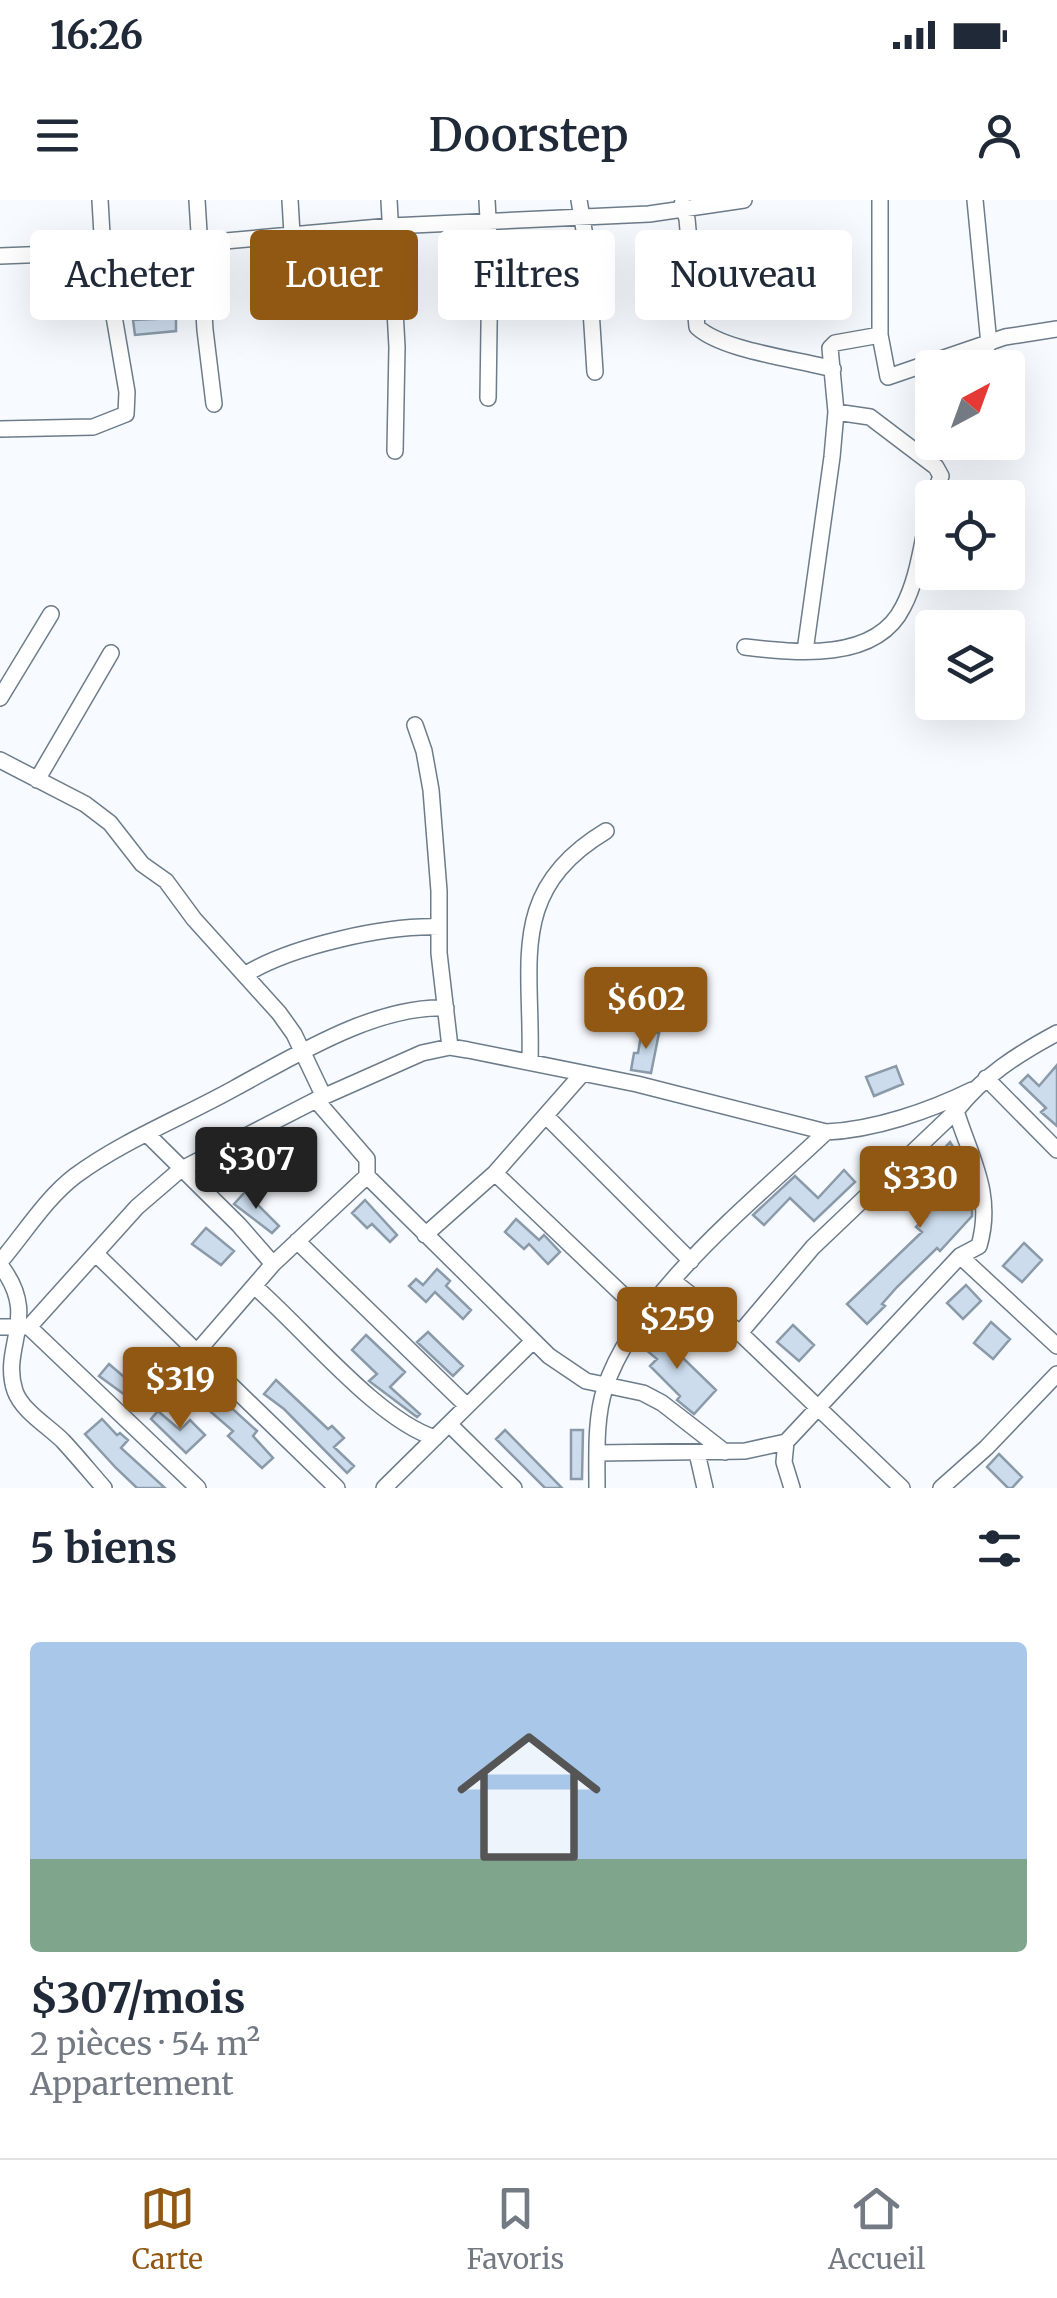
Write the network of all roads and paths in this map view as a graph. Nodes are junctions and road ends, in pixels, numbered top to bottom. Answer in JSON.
{"nodes":[{"id":1,"x":100,"y":200,"type":"edge"},
{"id":2,"x":196,"y":200,"type":"edge"},
{"id":3,"x":290,"y":200,"type":"edge"},
{"id":4,"x":390,"y":200,"type":"edge"},
{"id":5,"x":487,"y":200,"type":"edge"},
{"id":6,"x":744,"y":200,"type":"edge"},
{"id":7,"x":880,"y":200,"type":"edge"},
{"id":8,"x":975,"y":200,"type":"edge"},
{"id":9,"x":682,"y":204,"type":"edge"},
{"id":10,"x":579,"y":208,"type":"edge"},
{"id":11,"x":488,"y":221,"type":"junction"},
{"id":12,"x":391,"y":226,"type":"junction"},
{"id":13,"x":102,"y":230,"type":"edge"},
{"id":14,"x":198,"y":230,"type":"edge"},
{"id":15,"x":292,"y":230,"type":"edge"},
{"id":16,"x":342,"y":230,"type":"edge"},
{"id":17,"x":30,"y":255,"type":"edge"},
{"id":18,"x":0,"y":256,"type":"edge"},
{"id":19,"x":115,"y":320,"type":"edge"},
{"id":20,"x":206,"y":320,"type":"edge"},
{"id":21,"x":1057,"y":328,"type":"edge"},
{"id":22,"x":880,"y":334,"type":"junction"},
{"id":23,"x":989,"y":344,"type":"junction"},
{"id":24,"x":833,"y":369,"type":"junction"},
{"id":25,"x":595,"y":372,"type":"dead end"},
{"id":26,"x":488,"y":398,"type":"dead end"},
{"id":27,"x":214,"y":404,"type":"dead end"},
{"id":28,"x":836,"y":412,"type":"junction"},
{"id":29,"x":0,"y":430,"type":"edge"},
{"id":30,"x":395,"y":451,"type":"dead end"},
{"id":31,"x":940,"y":480,"type":"edge"},
{"id":32,"x":915,"y":571,"type":"edge"},
{"id":33,"x":51,"y":614,"type":"dead end"},
{"id":34,"x":745,"y":647,"type":"dead end"},
{"id":35,"x":805,"y":651,"type":"junction"},
{"id":36,"x":111,"y":653,"type":"dead end"},
{"id":37,"x":0,"y":698,"type":"edge"},
{"id":38,"x":414,"y":725,"type":"dead end"},
{"id":39,"x":0,"y":760,"type":"edge"},
{"id":40,"x":37,"y":780,"type":"junction"},
{"id":41,"x":606,"y":831,"type":"dead end"},
{"id":42,"x":439,"y":927,"type":"junction"},
{"id":43,"x":246,"y":974,"type":"junction"},
{"id":44,"x":446,"y":1008,"type":"junction"},
{"id":45,"x":1057,"y":1033,"type":"edge"},
{"id":46,"x":450,"y":1047,"type":"junction"},
{"id":47,"x":302,"y":1052,"type":"junction"},
{"id":48,"x":530,"y":1062,"type":"junction"},
{"id":49,"x":582,"y":1074,"type":"junction"},
{"id":50,"x":986,"y":1078,"type":"junction"},
{"id":51,"x":972,"y":1090,"type":"junction"},
{"id":52,"x":320,"y":1098,"type":"junction"},
{"id":53,"x":956,"y":1111,"type":"junction"},
{"id":54,"x":547,"y":1117,"type":"junction"},
{"id":55,"x":826,"y":1132,"type":"junction"},
{"id":56,"x":147,"y":1134,"type":"junction"},
{"id":57,"x":1057,"y":1150,"type":"edge"},
{"id":58,"x":180,"y":1170,"type":"junction"},
{"id":59,"x":495,"y":1173,"type":"junction"},
{"id":60,"x":368,"y":1176,"type":"junction"},
{"id":61,"x":425,"y":1235,"type":"junction"},
{"id":62,"x":297,"y":1241,"type":"junction"},
{"id":63,"x":96,"y":1254,"type":"junction"},
{"id":64,"x":960,"y":1256,"type":"junction"},
{"id":65,"x":691,"y":1261,"type":"junction"},
{"id":66,"x":0,"y":1263,"type":"edge"},
{"id":67,"x":273,"y":1264,"type":"junction"},
{"id":68,"x":673,"y":1281,"type":"junction"},
{"id":69,"x":254,"y":1286,"type":"junction"},
{"id":70,"x":645,"y":1316,"type":"junction"},
{"id":71,"x":23,"y":1326,"type":"junction"},
{"id":72,"x":0,"y":1327,"type":"edge"},
{"id":73,"x":740,"y":1333,"type":"junction"},
{"id":74,"x":532,"y":1342,"type":"junction"},
{"id":75,"x":1057,"y":1346,"type":"edge"},
{"id":76,"x":196,"y":1353,"type":"junction"},
{"id":77,"x":1057,"y":1374,"type":"edge"},
{"id":78,"x":13,"y":1384,"type":"junction"},
{"id":79,"x":606,"y":1388,"type":"junction"},
{"id":80,"x":0,"y":1396,"type":"edge"},
{"id":81,"x":467,"y":1406,"type":"junction"},
{"id":82,"x":817,"y":1407,"type":"junction"},
{"id":83,"x":450,"y":1424,"type":"junction"},
{"id":84,"x":435,"y":1438,"type":"junction"},
{"id":85,"x":786,"y":1442,"type":"junction"},
{"id":86,"x":724,"y":1452,"type":"junction"},
{"id":87,"x":697,"y":1453,"type":"junction"},
{"id":88,"x":597,"y":1454,"type":"junction"},
{"id":89,"x":951,"y":1485,"type":"edge"},
{"id":90,"x":104,"y":1488,"type":"edge"},
{"id":91,"x":198,"y":1488,"type":"edge"},
{"id":92,"x":337,"y":1488,"type":"edge"},
{"id":93,"x":384,"y":1488,"type":"edge"},
{"id":94,"x":514,"y":1488,"type":"edge"},
{"id":95,"x":597,"y":1488,"type":"edge"},
{"id":96,"x":705,"y":1488,"type":"edge"},
{"id":97,"x":792,"y":1488,"type":"edge"},
{"id":98,"x":902,"y":1488,"type":"edge"}],
"edges":[{"from":1,"to":13,"type":"street"},
{"from":2,"to":14,"type":"street"},
{"from":3,"to":15,"type":"street"},
{"from":4,"to":12,"type":"street"},
{"from":5,"to":11,"type":"street"},
{"from":6,"to":9,"type":"street"},
{"from":7,"to":22,"type":"street"},
{"from":8,"to":23,"type":"street"},
{"from":9,"to":10,"type":"street"},
{"from":9,"to":24,"type":"street"},
{"from":10,"to":11,"type":"street"},
{"from":10,"to":25,"type":"street"},
{"from":11,"to":12,"type":"street"},
{"from":11,"to":26,"type":"street"},
{"from":12,"to":16,"type":"street"},
{"from":12,"to":30,"type":"street"},
{"from":17,"to":18,"type":"street"},
{"from":19,"to":29,"type":"street"},
{"from":20,"to":27,"type":"street"},
{"from":21,"to":23,"type":"street"},
{"from":22,"to":23,"type":"street"},
{"from":22,"to":24,"type":"street"},
{"from":24,"to":28,"type":"street"},
{"from":28,"to":31,"type":"street"},
{"from":28,"to":35,"type":"street"},
{"from":32,"to":35,"type":"street"},
{"from":33,"to":37,"type":"street"},
{"from":34,"to":35,"type":"street"},
{"from":36,"to":40,"type":"street"},
{"from":38,"to":42,"type":"street"},
{"from":39,"to":40,"type":"street"},
{"from":40,"to":43,"type":"street"},
{"from":41,"to":48,"type":"street"},
{"from":42,"to":43,"type":"street"},
{"from":42,"to":44,"type":"street"},
{"from":43,"to":47,"type":"street"},
{"from":44,"to":46,"type":"street"},
{"from":44,"to":47,"type":"street"},
{"from":45,"to":50,"type":"street"},
{"from":46,"to":48,"type":"street"},
{"from":46,"to":52,"type":"street"},
{"from":47,"to":52,"type":"street"},
{"from":47,"to":56,"type":"street"},
{"from":48,"to":49,"type":"street"},
{"from":49,"to":54,"type":"street"},
{"from":49,"to":55,"type":"street"},
{"from":50,"to":51,"type":"street"},
{"from":50,"to":57,"type":"street"},
{"from":51,"to":53,"type":"street"},
{"from":51,"to":55,"type":"street"},
{"from":52,"to":58,"type":"street"},
{"from":52,"to":60,"type":"street"},
{"from":53,"to":64,"type":"street"},
{"from":53,"to":73,"type":"street"},
{"from":54,"to":59,"type":"street"},
{"from":54,"to":65,"type":"street"},
{"from":55,"to":65,"type":"street"},
{"from":56,"to":58,"type":"street"},
{"from":56,"to":66,"type":"street"},
{"from":58,"to":63,"type":"street"},
{"from":58,"to":67,"type":"street"},
{"from":59,"to":61,"type":"street"},
{"from":59,"to":70,"type":"street"},
{"from":60,"to":61,"type":"street"},
{"from":60,"to":62,"type":"street"},
{"from":61,"to":74,"type":"street"},
{"from":62,"to":67,"type":"street"},
{"from":62,"to":81,"type":"street"},
{"from":63,"to":71,"type":"street"},
{"from":63,"to":76,"type":"street"},
{"from":64,"to":75,"type":"street"},
{"from":64,"to":82,"type":"street"},
{"from":65,"to":68,"type":"street"},
{"from":66,"to":71,"type":"street"},
{"from":67,"to":69,"type":"street"},
{"from":68,"to":70,"type":"street"},
{"from":68,"to":73,"type":"street"},
{"from":69,"to":76,"type":"street"},
{"from":69,"to":84,"type":"street"},
{"from":70,"to":79,"type":"street"},
{"from":71,"to":72,"type":"street"},
{"from":71,"to":78,"type":"street"},
{"from":71,"to":91,"type":"street"},
{"from":73,"to":82,"type":"street"},
{"from":74,"to":79,"type":"street"},
{"from":74,"to":81,"type":"street"},
{"from":76,"to":92,"type":"street"},
{"from":77,"to":89,"type":"street"},
{"from":78,"to":80,"type":"street"},
{"from":78,"to":90,"type":"street"},
{"from":79,"to":86,"type":"street"},
{"from":79,"to":88,"type":"street"},
{"from":81,"to":83,"type":"street"},
{"from":82,"to":85,"type":"street"},
{"from":82,"to":98,"type":"street"},
{"from":83,"to":84,"type":"street"},
{"from":83,"to":94,"type":"street"},
{"from":84,"to":93,"type":"street"},
{"from":85,"to":86,"type":"street"},
{"from":85,"to":97,"type":"street"},
{"from":86,"to":87,"type":"street"},
{"from":87,"to":88,"type":"street"},
{"from":87,"to":96,"type":"street"},
{"from":88,"to":95,"type":"street"}]}
